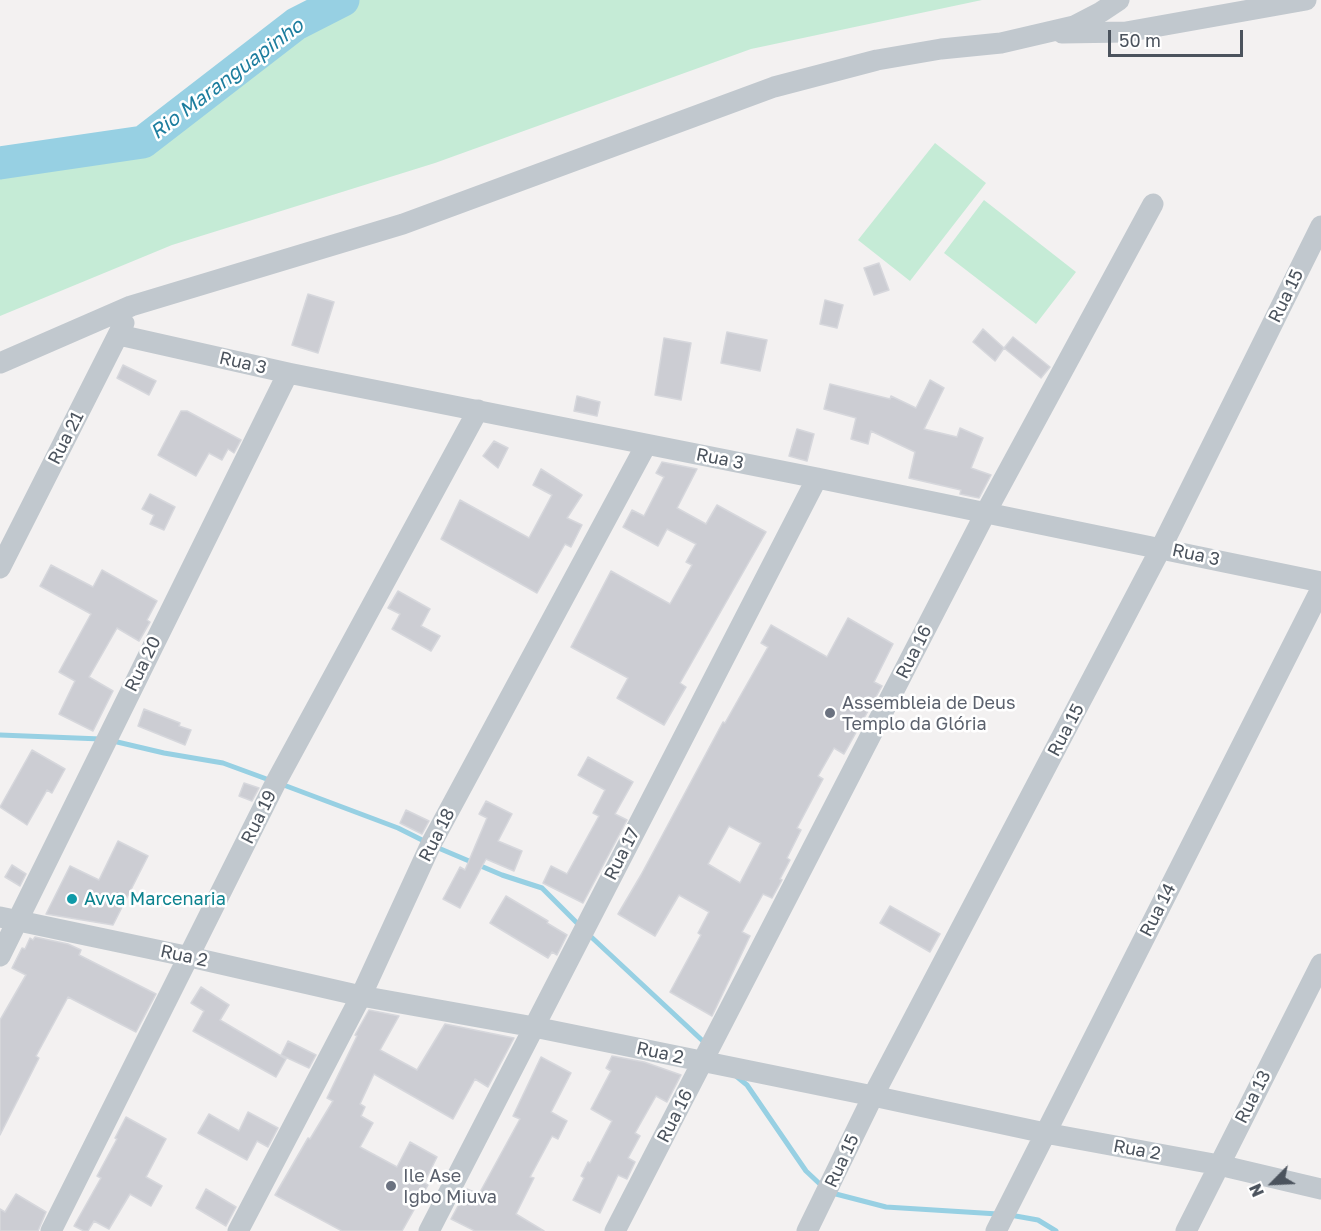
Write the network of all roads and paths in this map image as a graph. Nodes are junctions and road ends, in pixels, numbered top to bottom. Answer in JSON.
{"nodes":[{"id":1,"x":1119,"y":0,"type":"edge"},
{"id":2,"x":1306,"y":0,"type":"edge"},
{"id":3,"x":1044,"y":33,"type":"junction"},
{"id":4,"x":1154,"y":204,"type":"dead end"},
{"id":5,"x":1321,"y":226,"type":"edge"},
{"id":6,"x":131,"y":306,"type":"junction"},
{"id":7,"x":118,"y":335,"type":"junction"},
{"id":8,"x":0,"y":363,"type":"edge"},
{"id":9,"x":288,"y":372,"type":"junction"},
{"id":10,"x":478,"y":410,"type":"junction"},
{"id":11,"x":646,"y":445,"type":"junction"},
{"id":12,"x":816,"y":478,"type":"junction"},
{"id":13,"x":986,"y":512,"type":"junction"},
{"id":14,"x":1161,"y":548,"type":"junction"},
{"id":15,"x":0,"y":568,"type":"edge"},
{"id":16,"x":1321,"y":582,"type":"edge"},
{"id":17,"x":1321,"y":590,"type":"edge"},
{"id":18,"x":9,"y":919,"type":"edge"},
{"id":19,"x":0,"y":956,"type":"edge"},
{"id":20,"x":190,"y":957,"type":"junction"},
{"id":21,"x":1321,"y":964,"type":"edge"},
{"id":22,"x":361,"y":996,"type":"junction"},
{"id":23,"x":534,"y":1028,"type":"junction"},
{"id":24,"x":703,"y":1062,"type":"junction"},
{"id":25,"x":873,"y":1096,"type":"junction"},
{"id":26,"x":1045,"y":1133,"type":"junction"},
{"id":27,"x":1219,"y":1165,"type":"junction"},
{"id":28,"x":1321,"y":1189,"type":"edge"},
{"id":29,"x":51,"y":1231,"type":"edge"},
{"id":30,"x":238,"y":1231,"type":"edge"},
{"id":31,"x":429,"y":1231,"type":"edge"},
{"id":32,"x":615,"y":1231,"type":"edge"},
{"id":33,"x":807,"y":1231,"type":"edge"},
{"id":34,"x":996,"y":1231,"type":"edge"},
{"id":35,"x":1186,"y":1231,"type":"edge"}],
"edges":[{"from":1,"to":3,"type":"street"},
{"from":2,"to":3,"type":"street"},
{"from":3,"to":6,"type":"street"},
{"from":4,"to":13,"type":"street","name":"Rua 16"},
{"from":5,"to":14,"type":"street","name":"Rua 15"},
{"from":6,"to":7,"type":"street","name":"Rua 21"},
{"from":6,"to":8,"type":"street"},
{"from":7,"to":9,"type":"street","name":"Rua 3"},
{"from":7,"to":15,"type":"street","name":"Rua 21"},
{"from":9,"to":10,"type":"street","name":"Rua 3"},
{"from":9,"to":18,"type":"street","name":"Rua 20"},
{"from":10,"to":11,"type":"street","name":"Rua 3"},
{"from":10,"to":20,"type":"street","name":"Rua 19"},
{"from":11,"to":12,"type":"street","name":"Rua 3"},
{"from":11,"to":22,"type":"street","name":"Rua 18"},
{"from":12,"to":13,"type":"street","name":"Rua 3"},
{"from":12,"to":23,"type":"street","name":"Rua 17"},
{"from":13,"to":14,"type":"street","name":"Rua 3"},
{"from":13,"to":24,"type":"street","name":"Rua 16"},
{"from":14,"to":16,"type":"street","name":"Rua 3"},
{"from":14,"to":25,"type":"street","name":"Rua 15"},
{"from":17,"to":26,"type":"street","name":"Rua 14"},
{"from":18,"to":19,"type":"street","name":"Rua 20"},
{"from":18,"to":20,"type":"street","name":"Rua 2"},
{"from":20,"to":22,"type":"street","name":"Rua 2"},
{"from":20,"to":29,"type":"street","name":"Rua 19"},
{"from":21,"to":27,"type":"street","name":"Rua 13"},
{"from":22,"to":23,"type":"street","name":"Rua 2"},
{"from":22,"to":30,"type":"street","name":"Rua 18"},
{"from":23,"to":24,"type":"street","name":"Rua 2"},
{"from":23,"to":31,"type":"street","name":"Rua 17"},
{"from":24,"to":25,"type":"street","name":"Rua 2"},
{"from":24,"to":32,"type":"street","name":"Rua 16"},
{"from":25,"to":26,"type":"street","name":"Rua 2"},
{"from":25,"to":33,"type":"street","name":"Rua 15"},
{"from":26,"to":27,"type":"street","name":"Rua 2"},
{"from":26,"to":34,"type":"street","name":"Rua 14"},
{"from":27,"to":28,"type":"street","name":"Rua 2"},
{"from":27,"to":35,"type":"street","name":"Rua 13"}]}
